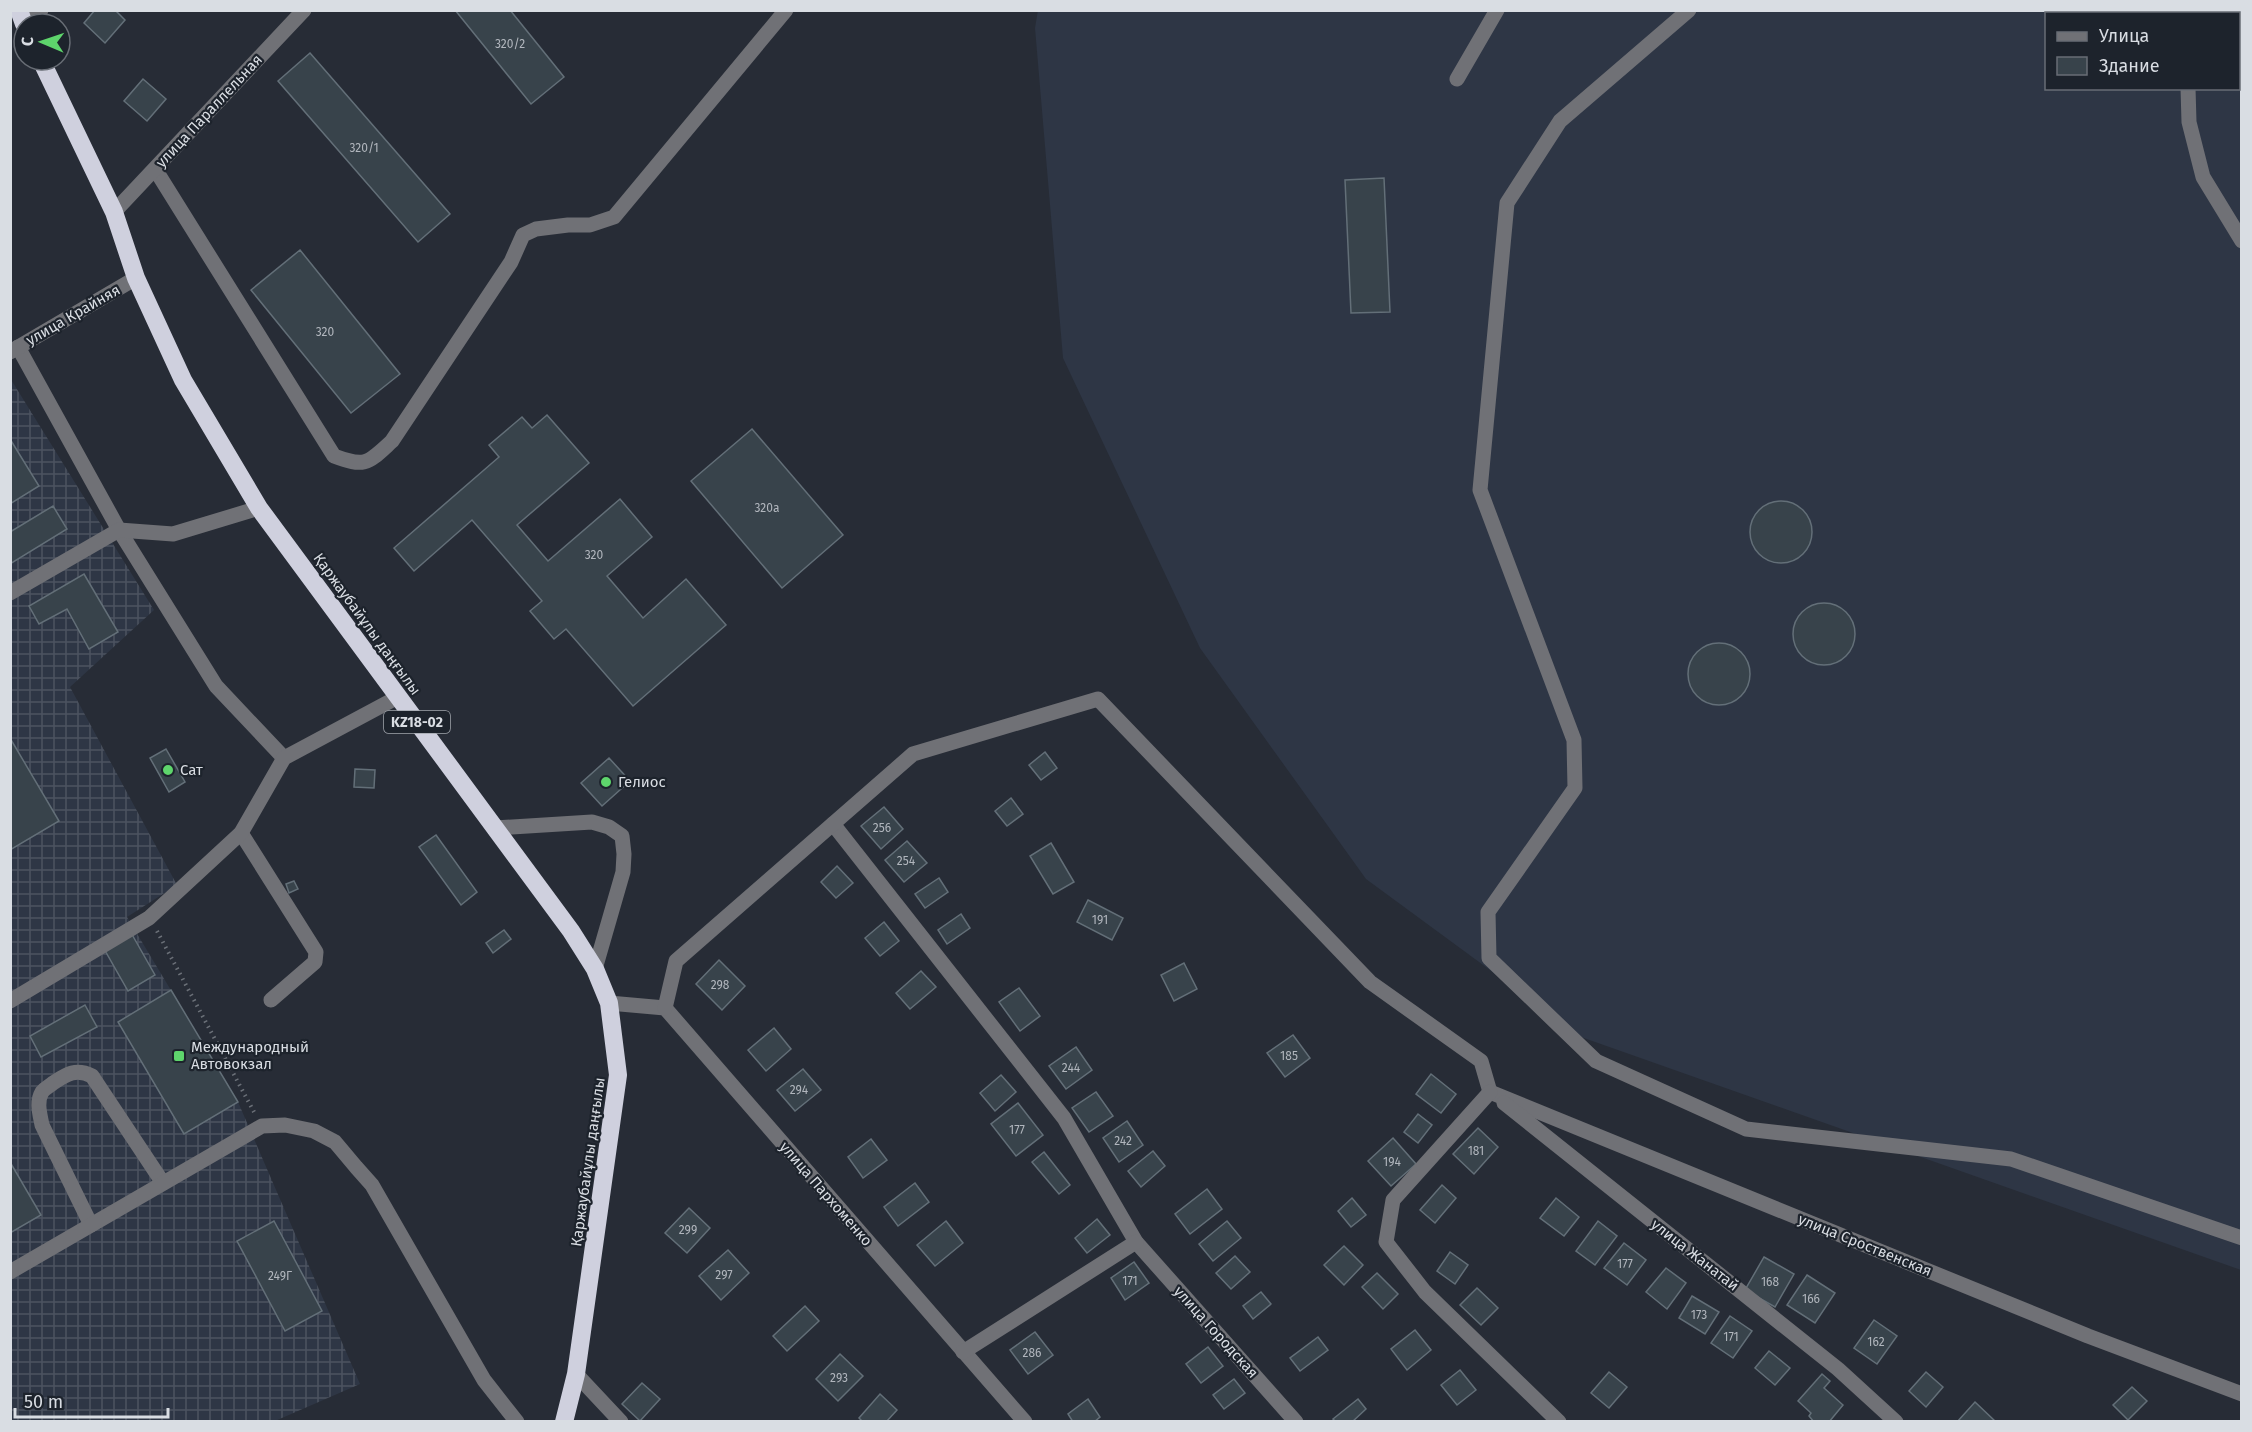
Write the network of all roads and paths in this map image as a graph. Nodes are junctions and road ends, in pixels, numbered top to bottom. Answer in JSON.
{"nodes":[{"id":1,"x":304,"y":10,"type":"edge"},
{"id":2,"x":786,"y":10,"type":"edge"},
{"id":3,"x":1497,"y":10,"type":"edge"},
{"id":4,"x":1689,"y":10,"type":"edge"},
{"id":5,"x":47,"y":72,"type":"edge"},
{"id":6,"x":1457,"y":79,"type":"dead end"},
{"id":7,"x":2188,"y":90,"type":"edge"},
{"id":8,"x":154,"y":169,"type":"junction"},
{"id":9,"x":114,"y":212,"type":"junction"},
{"id":10,"x":2241,"y":241,"type":"edge"},
{"id":11,"x":136,"y":278,"type":"junction"},
{"id":12,"x":14,"y":350,"type":"edge"},
{"id":13,"x":259,"y":508,"type":"junction"},
{"id":14,"x":119,"y":530,"type":"junction"},
{"id":15,"x":10,"y":593,"type":"edge"},
{"id":16,"x":398,"y":697,"type":"junction"},
{"id":17,"x":284,"y":758,"type":"junction"},
{"id":18,"x":832,"y":824,"type":"junction"},
{"id":19,"x":495,"y":828,"type":"junction"},
{"id":20,"x":241,"y":833,"type":"junction"},
{"id":21,"x":149,"y":918,"type":"junction"},
{"id":22,"x":595,"y":969,"type":"junction"},
{"id":23,"x":271,"y":1000,"type":"dead end"},
{"id":24,"x":10,"y":1001,"type":"edge"},
{"id":25,"x":609,"y":1003,"type":"junction"},
{"id":26,"x":664,"y":1008,"type":"junction"},
{"id":27,"x":1490,"y":1092,"type":"junction"},
{"id":28,"x":262,"y":1126,"type":"junction"},
{"id":29,"x":163,"y":1183,"type":"junction"},
{"id":30,"x":91,"y":1225,"type":"junction"},
{"id":31,"x":2241,"y":1238,"type":"edge"},
{"id":32,"x":1136,"y":1242,"type":"junction"},
{"id":33,"x":10,"y":1272,"type":"edge"},
{"id":34,"x":963,"y":1352,"type":"junction"},
{"id":35,"x":576,"y":1374,"type":"junction"},
{"id":36,"x":2241,"y":1394,"type":"edge"},
{"id":37,"x":517,"y":1422,"type":"edge"},
{"id":38,"x":564,"y":1422,"type":"edge"},
{"id":39,"x":621,"y":1422,"type":"edge"},
{"id":40,"x":1025,"y":1422,"type":"edge"},
{"id":41,"x":1296,"y":1422,"type":"edge"},
{"id":42,"x":1559,"y":1422,"type":"edge"},
{"id":43,"x":1896,"y":1422,"type":"edge"}],
"edges":[{"from":1,"to":8,"type":"street","name":"улица Параллельная"},
{"from":2,"to":8,"type":"street"},
{"from":3,"to":6,"type":"street"},
{"from":4,"to":31,"type":"street"},
{"from":5,"to":9,"type":"highway","name":"Қаржаубайұлы даңғылы","number":"KZ18-02"},
{"from":7,"to":10,"type":"street"},
{"from":8,"to":9,"type":"street","name":"улица Параллельная"},
{"from":9,"to":11,"type":"highway","name":"Қаржаубайұлы даңғылы","number":"KZ18-02"},
{"from":11,"to":12,"type":"street","name":"улица Крайняя"},
{"from":11,"to":13,"type":"highway","name":"Қаржаубайұлы даңғылы","number":"KZ18-02"},
{"from":12,"to":14,"type":"street"},
{"from":13,"to":14,"type":"street"},
{"from":13,"to":16,"type":"highway","name":"Қаржаубайұлы даңғылы","number":"KZ18-02"},
{"from":14,"to":15,"type":"street"},
{"from":14,"to":17,"type":"street"},
{"from":16,"to":17,"type":"street"},
{"from":16,"to":19,"type":"highway","name":"Қаржаубайұлы даңғылы","number":"KZ18-02"},
{"from":17,"to":20,"type":"street"},
{"from":18,"to":26,"type":"street"},
{"from":18,"to":27,"type":"street"},
{"from":18,"to":32,"type":"street","name":"улица Городская"},
{"from":19,"to":22,"type":"highway","name":"Қаржаубайұлы даңғылы","number":"KZ18-02"},
{"from":19,"to":22,"type":"street"},
{"from":20,"to":21,"type":"street"},
{"from":20,"to":23,"type":"street"},
{"from":21,"to":24,"type":"street"},
{"from":21,"to":28,"type":"path"},
{"from":22,"to":25,"type":"highway","name":"Қаржаубайұлы даңғылы","number":"KZ18-02"},
{"from":25,"to":26,"type":"street"},
{"from":25,"to":35,"type":"highway","name":"Қаржаубайұлы даңғылы","number":"KZ18-02"},
{"from":26,"to":34,"type":"street","name":"улица Пархоменко"},
{"from":27,"to":36,"type":"street","name":"улица Сроственская"},
{"from":27,"to":42,"type":"street"},
{"from":27,"to":43,"type":"street","name":"улица Жанатай"},
{"from":28,"to":29,"type":"street"},
{"from":28,"to":37,"type":"street"},
{"from":29,"to":30,"type":"street"},
{"from":29,"to":30,"type":"street"},
{"from":30,"to":33,"type":"street"},
{"from":32,"to":34,"type":"street"},
{"from":32,"to":41,"type":"street","name":"улица Городская"},
{"from":34,"to":40,"type":"street","name":"улица Пархоменко"},
{"from":35,"to":38,"type":"highway","name":"Қаржаубайұлы даңғылы","number":"KZ18-02"},
{"from":35,"to":39,"type":"street"}]}
